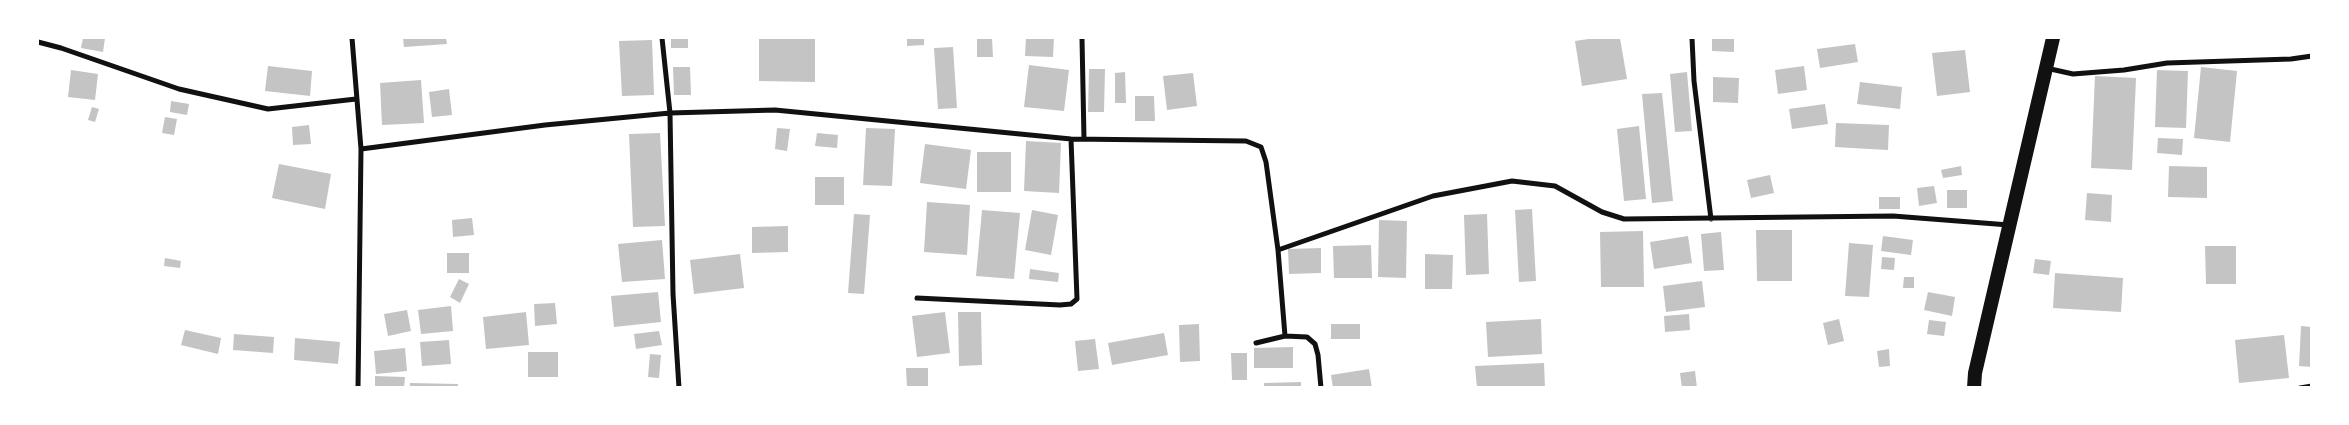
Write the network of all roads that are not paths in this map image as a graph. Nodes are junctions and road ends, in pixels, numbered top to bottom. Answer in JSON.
{"nodes":[{"id":1,"x":352,"y":38,"type":"edge"},
{"id":2,"x":662,"y":38,"type":"edge"},
{"id":3,"x":1082,"y":38,"type":"edge"},
{"id":4,"x":1692,"y":38,"type":"edge"},
{"id":5,"x":2053,"y":38,"type":"edge"},
{"id":6,"x":38,"y":42,"type":"edge"},
{"id":7,"x":2312,"y":56,"type":"edge"},
{"id":8,"x":2046,"y":68,"type":"junction"},
{"id":9,"x":356,"y":99,"type":"junction"},
{"id":10,"x":670,"y":113,"type":"junction"},
{"id":11,"x":1071,"y":139,"type":"junction"},
{"id":12,"x":1084,"y":139,"type":"junction"},
{"id":13,"x":361,"y":149,"type":"junction"},
{"id":14,"x":1711,"y":219,"type":"junction"},
{"id":15,"x":2010,"y":225,"type":"junction"},
{"id":16,"x":1278,"y":250,"type":"junction"},
{"id":17,"x":916,"y":298,"type":"dead end"},
{"id":18,"x":1285,"y":336,"type":"junction"},
{"id":19,"x":1256,"y":342,"type":"dead end"},
{"id":20,"x":2312,"y":386,"type":"edge"},
{"id":21,"x":358,"y":388,"type":"edge"},
{"id":22,"x":679,"y":388,"type":"edge"},
{"id":23,"x":1321,"y":388,"type":"edge"},
{"id":24,"x":1974,"y":388,"type":"edge"},
{"id":25,"x":2300,"y":388,"type":"edge"}],
"edges":[{"from":1,"to":9,"type":"street"},
{"from":2,"to":10,"type":"street"},
{"from":3,"to":12,"type":"street"},
{"from":4,"to":14,"type":"street"},
{"from":5,"to":8,"type":"highway"},
{"from":6,"to":9,"type":"street"},
{"from":7,"to":8,"type":"street"},
{"from":8,"to":15,"type":"highway"},
{"from":9,"to":13,"type":"street"},
{"from":10,"to":11,"type":"street"},
{"from":10,"to":13,"type":"street"},
{"from":10,"to":22,"type":"street"},
{"from":11,"to":12,"type":"street"},
{"from":11,"to":17,"type":"street"},
{"from":12,"to":16,"type":"street"},
{"from":13,"to":21,"type":"street"},
{"from":14,"to":15,"type":"street"},
{"from":14,"to":16,"type":"street"},
{"from":15,"to":24,"type":"highway"},
{"from":16,"to":18,"type":"street"},
{"from":18,"to":19,"type":"street"},
{"from":18,"to":23,"type":"street"},
{"from":20,"to":25,"type":"street"}]}
